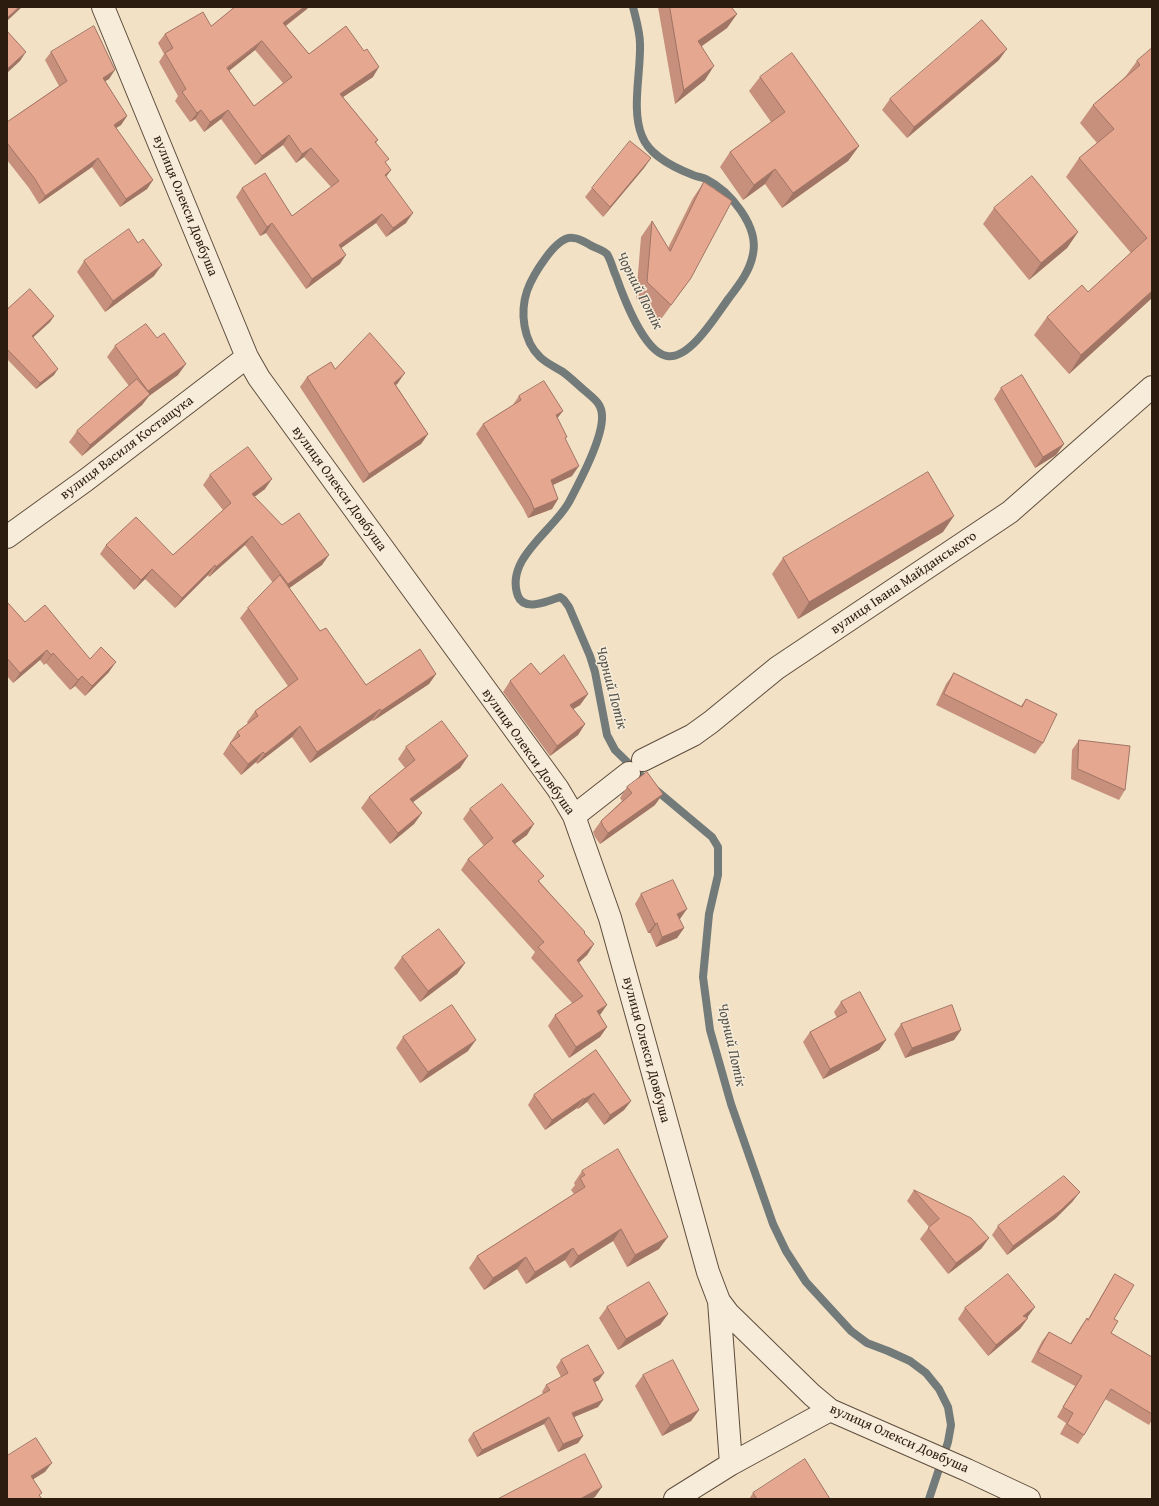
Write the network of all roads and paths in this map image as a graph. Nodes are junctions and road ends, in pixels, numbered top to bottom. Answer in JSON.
{"nodes":[{"id":1,"x":103,"y":7,"type":"edge"},
{"id":2,"x":247,"y":357,"type":"junction"},
{"id":3,"x":1152,"y":387,"type":"edge"},
{"id":4,"x":7,"y":537,"type":"edge"},
{"id":5,"x":574,"y":816,"type":"junction"},
{"id":6,"x":719,"y":1301,"type":"junction"},
{"id":7,"x":830,"y":1410,"type":"junction"},
{"id":8,"x":731,"y":1464,"type":"junction"},
{"id":9,"x":674,"y":1499,"type":"edge"},
{"id":10,"x":1030,"y":1499,"type":"edge"}],
"edges":[{"from":1,"to":2,"type":"street","name":"вулиця Олекси Довбуша"},
{"from":2,"to":4,"type":"street","name":"вулиця Василя Костащука"},
{"from":2,"to":5,"type":"street","name":"вулиця Олекси Довбуша"},
{"from":3,"to":5,"type":"street","name":"вулиця Івана Майданського"},
{"from":5,"to":6,"type":"street","name":"вулиця Олекси Довбуша"},
{"from":6,"to":7,"type":"street","name":"вулиця Олекси Довбуша"},
{"from":6,"to":8,"type":"street"},
{"from":7,"to":8,"type":"street"},
{"from":7,"to":10,"type":"street","name":"вулиця Олекси Довбуша"},
{"from":8,"to":9,"type":"street"}]}
